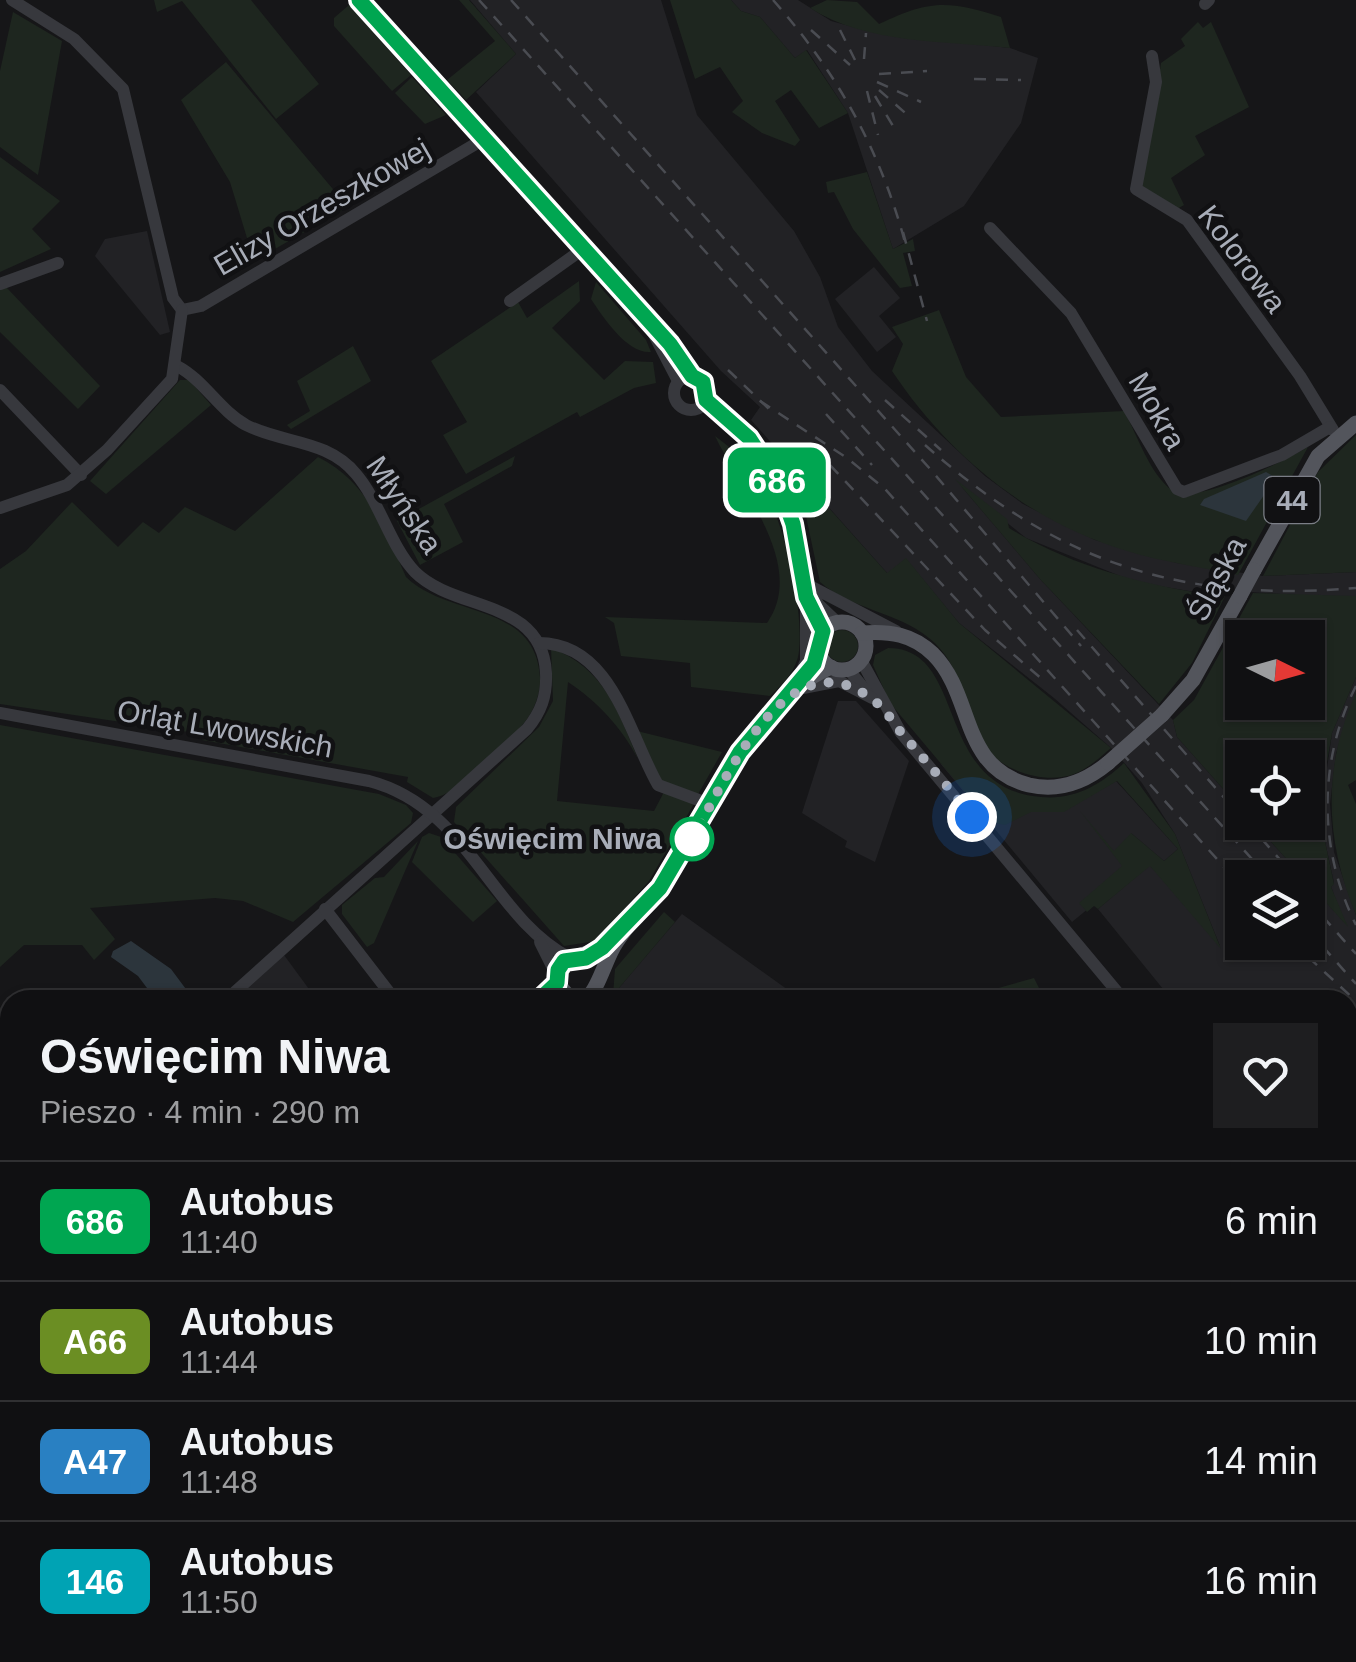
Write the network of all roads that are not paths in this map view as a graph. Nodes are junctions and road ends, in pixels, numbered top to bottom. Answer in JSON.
{"nodes":[{"id":1,"x":12,"y":0,"type":"edge"},
{"id":2,"x":359,"y":0,"type":"edge"},
{"id":3,"x":1152,"y":56,"type":"dead end"},
{"id":4,"x":484,"y":140,"type":"junction"},
{"id":5,"x":990,"y":228,"type":"dead end"},
{"id":6,"x":583,"y":250,"type":"junction"},
{"id":7,"x":58,"y":263,"type":"dead end"},
{"id":8,"x":0,"y":284,"type":"edge"},
{"id":9,"x":510,"y":301,"type":"dead end"},
{"id":10,"x":182,"y":310,"type":"junction"},
{"id":11,"x":177,"y":366,"type":"junction"},
{"id":12,"x":685,"y":378,"type":"junction"},
{"id":13,"x":0,"y":390,"type":"edge"},
{"id":14,"x":704,"y":403,"type":"junction"},
{"id":15,"x":1356,"y":422,"type":"edge"},
{"id":16,"x":1334,"y":431,"type":"junction"},
{"id":17,"x":81,"y":476,"type":"junction"},
{"id":18,"x":0,"y":508,"type":"edge"},
{"id":19,"x":808,"y":592,"type":"junction"},
{"id":20,"x":830,"y":627,"type":"junction"},
{"id":21,"x":903,"y":634,"type":"junction"},
{"id":22,"x":539,"y":644,"type":"junction"},
{"id":23,"x":921,"y":644,"type":"junction"},
{"id":24,"x":859,"y":653,"type":"junction"},
{"id":25,"x":825,"y":661,"type":"junction"},
{"id":26,"x":795,"y":691,"type":"junction"},
{"id":27,"x":872,"y":698,"type":"junction"},
{"id":28,"x":886,"y":711,"type":"junction"},
{"id":29,"x":0,"y":713,"type":"edge"},
{"id":30,"x":712,"y":805,"type":"junction"},
{"id":31,"x":434,"y":814,"type":"junction"},
{"id":32,"x":325,"y":909,"type":"junction"},
{"id":33,"x":626,"y":928,"type":"junction"},
{"id":34,"x":534,"y":931,"type":"junction"},
{"id":35,"x":578,"y":958,"type":"junction"},
{"id":36,"x":599,"y":987,"type":"edge"},
{"id":37,"x":237,"y":990,"type":"edge"},
{"id":38,"x":388,"y":990,"type":"edge"},
{"id":39,"x":566,"y":990,"type":"edge"},
{"id":40,"x":568,"y":990,"type":"edge"},
{"id":41,"x":1116,"y":990,"type":"edge"}],
"edges":[{"from":1,"to":10,"type":"street"},
{"from":2,"to":4,"type":"street"},
{"from":3,"to":16,"type":"street","name":"Kolorowa"},
{"from":4,"to":6,"type":"street"},
{"from":4,"to":10,"type":"street","name":"Elizy Orzeszkowej"},
{"from":5,"to":16,"type":"street","name":"Mokra"},
{"from":6,"to":9,"type":"street"},
{"from":6,"to":12,"type":"street"},
{"from":7,"to":8,"type":"street"},
{"from":10,"to":11,"type":"street"},
{"from":11,"to":17,"type":"street"},
{"from":11,"to":22,"type":"street","name":"Młyńska"},
{"from":12,"to":14,"type":"street"},
{"from":12,"to":14,"type":"street"},
{"from":13,"to":17,"type":"street"},
{"from":14,"to":19,"type":"street"},
{"from":15,"to":16,"type":"main road","name":"Śląska","number":"44"},
{"from":16,"to":23,"type":"main road","name":"Śląska","number":"44","bridge":true},
{"from":17,"to":18,"type":"street"},
{"from":19,"to":20,"type":"street"},
{"from":19,"to":21,"type":"street"},
{"from":19,"to":26,"type":"street"},
{"from":20,"to":24,"type":"main road","number":"44"},
{"from":20,"to":25,"type":"main road"},
{"from":21,"to":23,"type":"main road","number":"44"},
{"from":21,"to":24,"type":"main road","number":"44"},
{"from":22,"to":30,"type":"street","name":"Młyńska"},
{"from":22,"to":31,"type":"street"},
{"from":23,"to":24,"type":"main road","number":"44"},
{"from":24,"to":25,"type":"main road","number":"44"},
{"from":24,"to":27,"type":"street"},
{"from":24,"to":28,"type":"street"},
{"from":25,"to":26,"type":"main road"},
{"from":26,"to":27,"type":"street"},
{"from":26,"to":30,"type":"main road"},
{"from":27,"to":28,"type":"street"},
{"from":28,"to":41,"type":"street"},
{"from":29,"to":31,"type":"street","name":"Orląt Lwowskich"},
{"from":30,"to":33,"type":"main road"},
{"from":31,"to":32,"type":"street"},
{"from":31,"to":34,"type":"street","name":"Orląt Lwowskich"},
{"from":32,"to":37,"type":"street"},
{"from":32,"to":38,"type":"street"},
{"from":33,"to":35,"type":"main road"},
{"from":33,"to":36,"type":"main road"},
{"from":34,"to":35,"type":"street","name":"Orląt Lwowskich"},
{"from":34,"to":39,"type":"street","name":"Orląt Lwowskich"},
{"from":35,"to":36,"type":"main road"},
{"from":35,"to":40,"type":"main road"}]}
